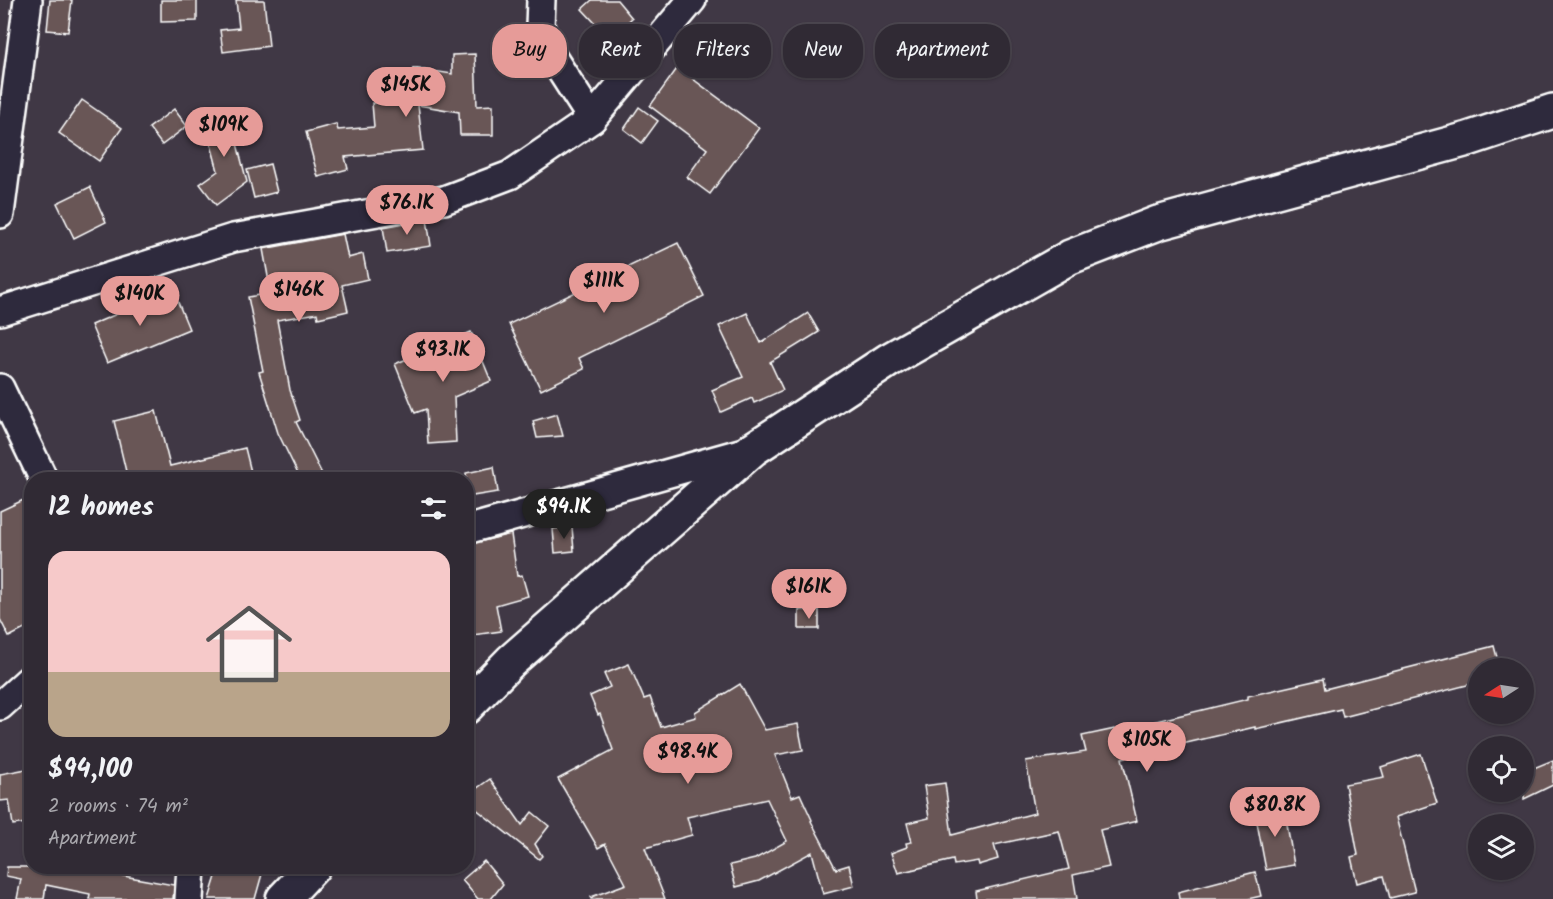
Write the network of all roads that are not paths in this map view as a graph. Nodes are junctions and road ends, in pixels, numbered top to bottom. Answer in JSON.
{"nodes":[{"id":1,"x":28,"y":0,"type":"edge"},
{"id":2,"x":541,"y":0,"type":"edge"},
{"id":3,"x":692,"y":0,"type":"edge"},
{"id":4,"x":1553,"y":111,"type":"edge"},
{"id":5,"x":592,"y":119,"type":"junction"},
{"id":6,"x":0,"y":214,"type":"edge"},
{"id":7,"x":0,"y":311,"type":"edge"},
{"id":8,"x":0,"y":383,"type":"edge"},
{"id":9,"x":0,"y":388,"type":"edge"},
{"id":10,"x":753,"y":449,"type":"junction"},
{"id":11,"x":40,"y":472,"type":"edge"},
{"id":12,"x":474,"y":528,"type":"edge"},
{"id":13,"x":24,"y":684,"type":"edge"},
{"id":14,"x":474,"y":699,"type":"edge"},
{"id":15,"x":0,"y":706,"type":"edge"},
{"id":16,"x":191,"y":874,"type":"edge"},
{"id":17,"x":306,"y":874,"type":"edge"},
{"id":18,"x":189,"y":899,"type":"edge"},
{"id":19,"x":283,"y":899,"type":"edge"}],
"edges":[{"from":1,"to":6,"type":"street"},
{"from":2,"to":5,"type":"street"},
{"from":3,"to":5,"type":"street"},
{"from":4,"to":10,"type":"highway"},
{"from":5,"to":7,"type":"street"},
{"from":8,"to":9,"type":"street"},
{"from":9,"to":11,"type":"street"},
{"from":10,"to":12,"type":"street"},
{"from":10,"to":14,"type":"highway"},
{"from":13,"to":15,"type":"street"},
{"from":16,"to":18,"type":"street"},
{"from":17,"to":19,"type":"highway"}]}
